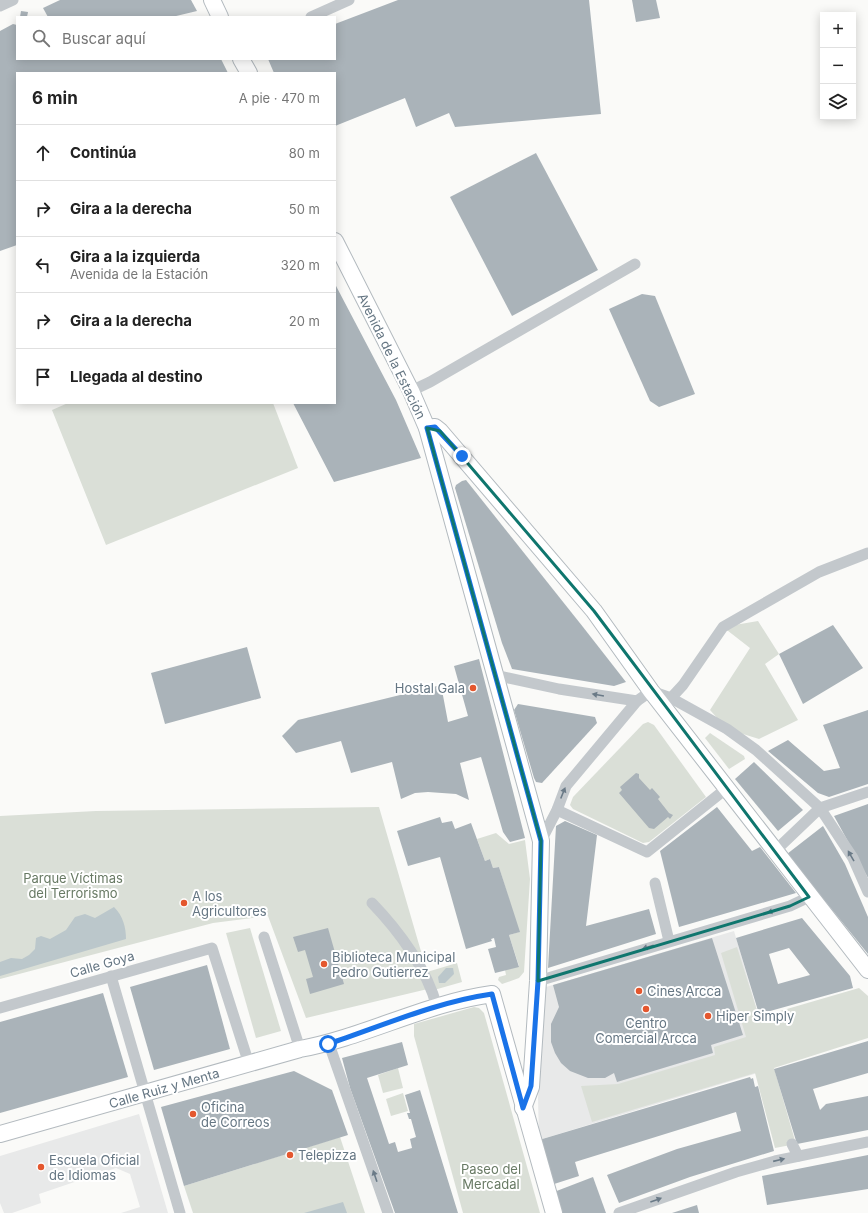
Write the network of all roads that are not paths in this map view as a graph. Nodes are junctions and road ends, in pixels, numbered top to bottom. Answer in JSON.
{"nodes":[{"id":1,"x":13,"y":0,"type":"edge"},
{"id":2,"x":212,"y":0,"type":"edge"},
{"id":3,"x":349,"y":0,"type":"edge"},
{"id":4,"x":0,"y":6,"type":"edge"},
{"id":5,"x":220,"y":16,"type":"edge"},
{"id":6,"x":313,"y":16,"type":"edge"},
{"id":7,"x":242,"y":60,"type":"edge"},
{"id":8,"x":248,"y":72,"type":"edge"},
{"id":9,"x":336,"y":243,"type":"edge"},
{"id":10,"x":635,"y":264,"type":"dead end"},
{"id":11,"x":411,"y":391,"type":"junction"},
{"id":12,"x":427,"y":428,"type":"junction"},
{"id":13,"x":868,"y":553,"type":"edge"},
{"id":14,"x":495,"y":675,"type":"junction"},
{"id":15,"x":651,"y":691,"type":"junction"},
{"id":16,"x":671,"y":698,"type":"junction"},
{"id":17,"x":637,"y":701,"type":"junction"},
{"id":18,"x":727,"y":788,"type":"junction"},
{"id":19,"x":868,"y":792,"type":"edge"},
{"id":20,"x":820,"y":808,"type":"junction"},
{"id":21,"x":557,"y":810,"type":"junction"},
{"id":22,"x":541,"y":841,"type":"junction"},
{"id":23,"x":775,"y":851,"type":"junction"},
{"id":24,"x":655,"y":882,"type":"dead end"},
{"id":25,"x":868,"y":892,"type":"edge"},
{"id":26,"x":809,"y":897,"type":"junction"},
{"id":27,"x":372,"y":903,"type":"dead end"},
{"id":28,"x":264,"y":936,"type":"dead end"},
{"id":29,"x":669,"y":941,"type":"junction"},
{"id":30,"x":868,"y":970,"type":"edge"},
{"id":31,"x":111,"y":976,"type":"junction"},
{"id":32,"x":538,"y":981,"type":"junction"},
{"id":33,"x":437,"y":1007,"type":"junction"},
{"id":34,"x":0,"y":1008,"type":"edge"},
{"id":35,"x":328,"y":1044,"type":"junction"},
{"id":36,"x":300,"y":1049,"type":"junction"},
{"id":37,"x":249,"y":1064,"type":"junction"},
{"id":38,"x":144,"y":1094,"type":"junction"},
{"id":39,"x":523,"y":1108,"type":"junction"},
{"id":40,"x":0,"y":1134,"type":"edge"},
{"id":41,"x":868,"y":1142,"type":"edge"},
{"id":42,"x":792,"y":1144,"type":"dead end"},
{"id":43,"x":798,"y":1156,"type":"junction"},
{"id":44,"x":180,"y":1213,"type":"edge"},
{"id":45,"x":388,"y":1213,"type":"edge"},
{"id":46,"x":554,"y":1213,"type":"edge"},
{"id":47,"x":619,"y":1213,"type":"edge"}],
"edges":[{"from":1,"to":4,"type":"street"},
{"from":2,"to":5,"type":"street"},
{"from":3,"to":6,"type":"street"},
{"from":7,"to":8,"type":"street"},
{"from":9,"to":11,"type":"street","name":"Avenida de la Estación"},
{"from":10,"to":11,"type":"street"},
{"from":11,"to":12,"type":"street","name":"Avenida de la Estación"},
{"from":12,"to":14,"type":"street","name":"Avenida de la Estación"},
{"from":12,"to":15,"type":"street"},
{"from":13,"to":16,"type":"street"},
{"from":17,"to":14,"type":"street","one_way":true},
{"from":14,"to":22,"type":"street","name":"Avenida de la Estación"},
{"from":15,"to":16,"type":"street"},
{"from":15,"to":17,"type":"street"},
{"from":15,"to":18,"type":"street"},
{"from":16,"to":20,"type":"street"},
{"from":21,"to":17,"type":"street","one_way":true},
{"from":18,"to":21,"type":"street"},
{"from":18,"to":23,"type":"street"},
{"from":19,"to":20,"type":"street"},
{"from":20,"to":23,"type":"street"},
{"from":25,"to":20,"type":"street","one_way":true},
{"from":21,"to":22,"type":"street"},
{"from":22,"to":32,"type":"street","name":"Avenida de la Estación"},
{"from":23,"to":26,"type":"street"},
{"from":24,"to":29,"type":"street"},
{"from":26,"to":29,"type":"street","one_way":true},
{"from":26,"to":30,"type":"street"},
{"from":27,"to":33,"type":"street"},
{"from":28,"to":36,"type":"street"},
{"from":29,"to":32,"type":"street","one_way":true},
{"from":31,"to":34,"type":"street","name":"Calle Goya"},
{"from":31,"to":37,"type":"street","name":"Calle Goya"},
{"from":31,"to":38,"type":"street"},
{"from":32,"to":39,"type":"street","name":"Avenida de la Estación"},
{"from":33,"to":35,"type":"street","name":"Calle Ruiz y Menta"},
{"from":33,"to":39,"type":"street","name":"Calle Ruiz y Menta"},
{"from":35,"to":36,"type":"street","name":"Calle Ruiz y Menta"},
{"from":45,"to":35,"type":"street","one_way":true},
{"from":36,"to":37,"type":"street","name":"Calle Ruiz y Menta"},
{"from":37,"to":38,"type":"street","name":"Calle Ruiz y Menta"},
{"from":38,"to":40,"type":"street","name":"Calle Ruiz y Menta"},
{"from":38,"to":44,"type":"street"},
{"from":39,"to":46,"type":"street"},
{"from":41,"to":43,"type":"street"},
{"from":42,"to":43,"type":"street"},
{"from":47,"to":43,"type":"street","one_way":true}]}
